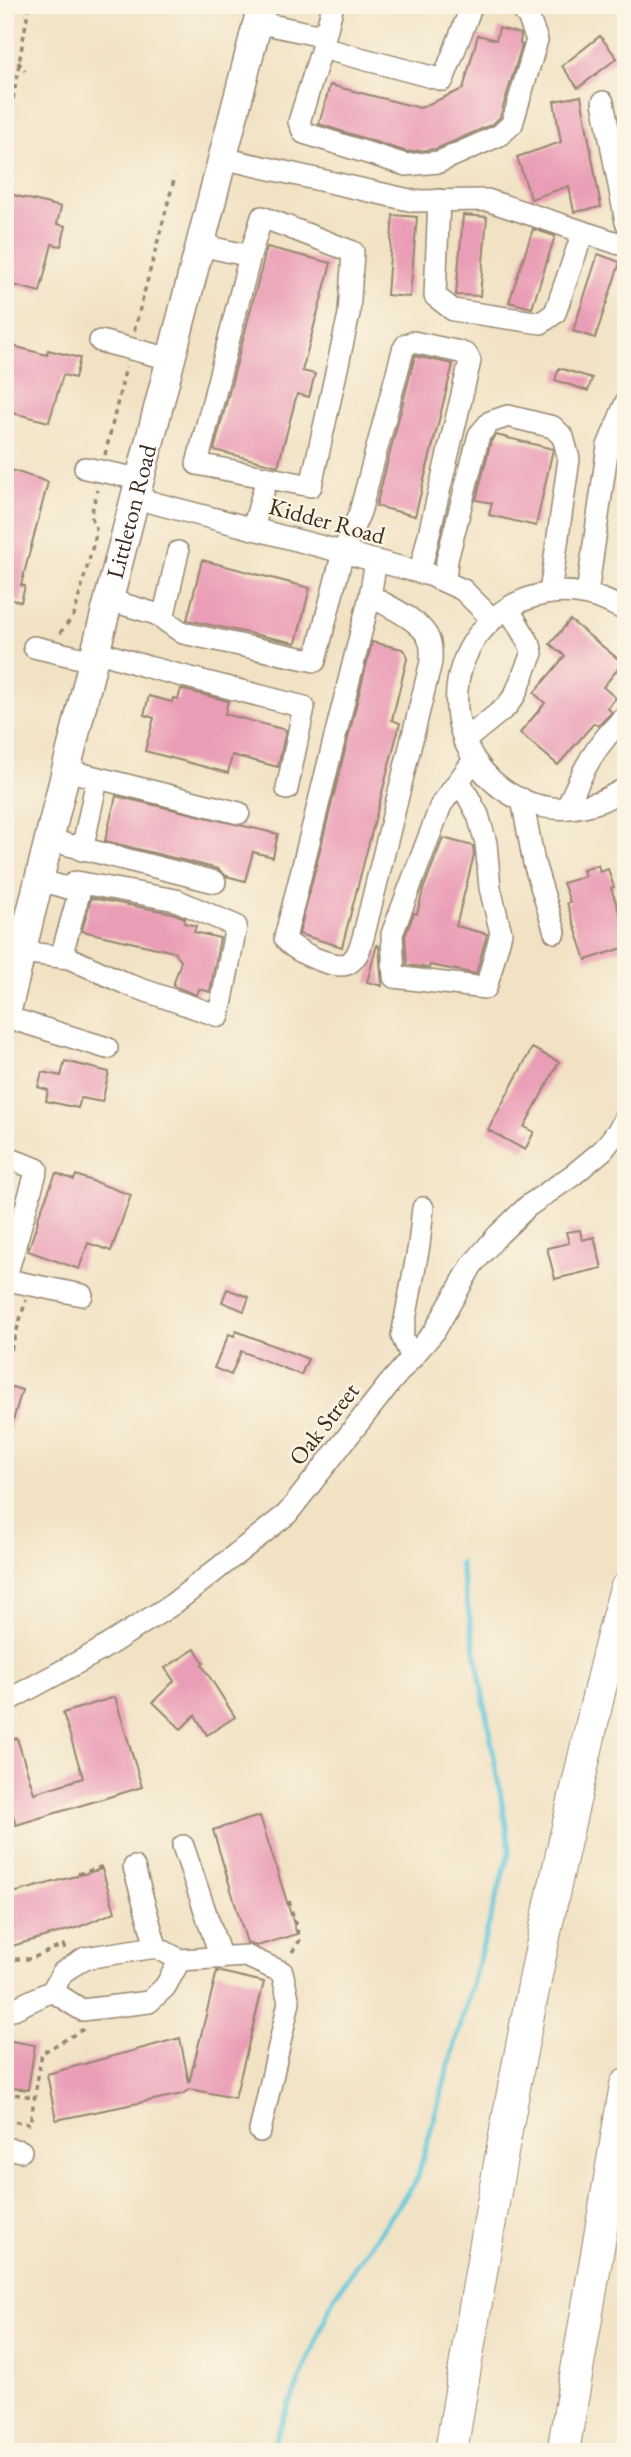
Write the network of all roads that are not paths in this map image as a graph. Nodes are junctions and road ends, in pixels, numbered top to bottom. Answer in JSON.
{"nodes":[{"id":1,"x":333,"y":5,"type":"edge"},
{"id":2,"x":472,"y":5,"type":"edge"},
{"id":3,"x":518,"y":5,"type":"edge"},
{"id":4,"x":260,"y":12,"type":"edge"},
{"id":5,"x":324,"y":39,"type":"junction"},
{"id":6,"x":603,"y":103,"type":"dead end"},
{"id":7,"x":222,"y":158,"type":"junction"},
{"id":8,"x":439,"y":200,"type":"junction"},
{"id":9,"x":626,"y":222,"type":"edge"},
{"id":10,"x":583,"y":232,"type":"junction"},
{"id":11,"x":200,"y":245,"type":"junction"},
{"id":12,"x":626,"y":246,"type":"edge"},
{"id":13,"x":250,"y":256,"type":"junction"},
{"id":14,"x":100,"y":341,"type":"dead end"},
{"id":15,"x":171,"y":359,"type":"junction"},
{"id":16,"x":626,"y":402,"type":"edge"},
{"id":17,"x":93,"y":470,"type":"road end"},
{"id":18,"x":267,"y":478,"type":"junction"},
{"id":19,"x":137,"y":489,"type":"junction"},
{"id":20,"x":253,"y":529,"type":"junction"},
{"id":21,"x":177,"y":552,"type":"dead end"},
{"id":22,"x":343,"y":552,"type":"junction"},
{"id":23,"x":376,"y":561,"type":"junction"},
{"id":24,"x":420,"y":572,"type":"junction"},
{"id":25,"x":445,"y":581,"type":"junction"},
{"id":26,"x":550,"y":593,"type":"junction"},
{"id":27,"x":587,"y":594,"type":"junction"},
{"id":28,"x":370,"y":596,"type":"junction"},
{"id":29,"x":109,"y":600,"type":"junction"},
{"id":30,"x":626,"y":611,"type":"edge"},
{"id":31,"x":500,"y":613,"type":"junction"},
{"id":32,"x":163,"y":619,"type":"junction"},
{"id":33,"x":41,"y":648,"type":"road end"},
{"id":34,"x":94,"y":656,"type":"junction"},
{"id":35,"x":622,"y":727,"type":"edge"},
{"id":36,"x":464,"y":741,"type":"junction"},
{"id":37,"x":474,"y":760,"type":"junction"},
{"id":38,"x":66,"y":771,"type":"junction"},
{"id":39,"x":97,"y":780,"type":"junction"},
{"id":40,"x":459,"y":780,"type":"junction"},
{"id":41,"x":287,"y":789,"type":"dead end"},
{"id":42,"x":624,"y":793,"type":"edge"},
{"id":43,"x":522,"y":799,"type":"junction"},
{"id":44,"x":568,"y":808,"type":"junction"},
{"id":45,"x":239,"y":813,"type":"dead end"},
{"id":46,"x":49,"y":840,"type":"junction"},
{"id":47,"x":82,"y":850,"type":"junction"},
{"id":48,"x":39,"y":880,"type":"junction"},
{"id":49,"x":215,"y":882,"type":"dead end"},
{"id":50,"x":82,"y":883,"type":"junction"},
{"id":51,"x":555,"y":932,"type":"dead end"},
{"id":52,"x":22,"y":952,"type":"junction"},
{"id":53,"x":61,"y":957,"type":"junction"},
{"id":54,"x":5,"y":1018,"type":"edge"},
{"id":55,"x":107,"y":1048,"type":"dead end"},
{"id":56,"x":626,"y":1115,"type":"edge"},
{"id":57,"x":5,"y":1157,"type":"edge"},
{"id":58,"x":423,"y":1208,"type":"dead end"},
{"id":59,"x":6,"y":1280,"type":"edge"},
{"id":60,"x":82,"y":1295,"type":"dead end"},
{"id":61,"x":412,"y":1358,"type":"junction"},
{"id":62,"x":626,"y":1589,"type":"edge"},
{"id":63,"x":5,"y":1702,"type":"edge"},
{"id":64,"x":183,"y":1846,"type":"dead end"},
{"id":65,"x":134,"y":1867,"type":"dead end"},
{"id":66,"x":156,"y":1947,"type":"junction"},
{"id":67,"x":221,"y":1958,"type":"junction"},
{"id":68,"x":180,"y":1960,"type":"junction"},
{"id":69,"x":52,"y":1991,"type":"junction"},
{"id":70,"x":5,"y":2013,"type":"edge"},
{"id":71,"x":626,"y":2085,"type":"edge"},
{"id":72,"x":260,"y":2131,"type":"dead end"},
{"id":73,"x":451,"y":2452,"type":"edge"},
{"id":74,"x":563,"y":2452,"type":"edge"}],
"edges":[{"from":1,"to":5,"type":"street"},
{"from":2,"to":5,"type":"street"},
{"from":3,"to":5,"type":"street"},
{"from":4,"to":5,"type":"street"},
{"from":4,"to":7,"type":"main road","name":"Littleton Road"},
{"from":6,"to":9,"type":"street"},
{"from":7,"to":8,"type":"street"},
{"from":7,"to":11,"type":"main road","name":"Littleton Road"},
{"from":8,"to":10,"type":"street"},
{"from":8,"to":10,"type":"street"},
{"from":10,"to":12,"type":"street"},
{"from":11,"to":13,"type":"street"},
{"from":11,"to":15,"type":"main road","name":"Littleton Road"},
{"from":13,"to":18,"type":"street"},
{"from":13,"to":18,"type":"street"},
{"from":14,"to":15,"type":"street"},
{"from":15,"to":19,"type":"main road","name":"Littleton Road"},
{"from":16,"to":27,"type":"street"},
{"from":17,"to":19,"type":"street","name":"Kidder Road"},
{"from":18,"to":20,"type":"street"},
{"from":19,"to":20,"type":"street","name":"Kidder Road"},
{"from":19,"to":29,"type":"main road","name":"Littleton Road"},
{"from":20,"to":22,"type":"street","name":"Kidder Road"},
{"from":21,"to":32,"type":"street"},
{"from":22,"to":23,"type":"street","name":"Kidder Road"},
{"from":22,"to":24,"type":"street"},
{"from":22,"to":32,"type":"street"},
{"from":23,"to":24,"type":"street","name":"Kidder Road"},
{"from":23,"to":28,"type":"street"},
{"from":24,"to":25,"type":"street","name":"Kidder Road"},
{"from":25,"to":26,"type":"street"},
{"from":25,"to":31,"type":"street","name":"Kidder Road"},
{"from":26,"to":27,"type":"street"},
{"from":26,"to":31,"type":"street"},
{"from":27,"to":30,"type":"street"},
{"from":28,"to":28,"type":"street"},
{"from":29,"to":32,"type":"street"},
{"from":29,"to":34,"type":"main road","name":"Littleton Road"},
{"from":31,"to":36,"type":"street"},
{"from":31,"to":36,"type":"street","name":"Kidder Road"},
{"from":33,"to":34,"type":"street"},
{"from":34,"to":38,"type":"main road","name":"Littleton Road"},
{"from":34,"to":41,"type":"street"},
{"from":35,"to":44,"type":"street"},
{"from":36,"to":37,"type":"street"},
{"from":37,"to":40,"type":"street"},
{"from":37,"to":43,"type":"street"},
{"from":38,"to":39,"type":"street"},
{"from":38,"to":46,"type":"main road","name":"Littleton Road"},
{"from":39,"to":45,"type":"street"},
{"from":39,"to":47,"type":"street"},
{"from":40,"to":40,"type":"street"},
{"from":42,"to":44,"type":"street"},
{"from":43,"to":44,"type":"street"},
{"from":43,"to":51,"type":"street"},
{"from":46,"to":47,"type":"street"},
{"from":46,"to":48,"type":"main road","name":"Littleton Road"},
{"from":47,"to":49,"type":"street"},
{"from":48,"to":50,"type":"street"},
{"from":48,"to":52,"type":"main road","name":"Littleton Road"},
{"from":50,"to":53,"type":"street"},
{"from":50,"to":53,"type":"street"},
{"from":52,"to":53,"type":"street"},
{"from":52,"to":54,"type":"main road","name":"Littleton Road"},
{"from":54,"to":55,"type":"street"},
{"from":56,"to":61,"type":"street","name":"Oak Street"},
{"from":57,"to":59,"type":"street"},
{"from":58,"to":61,"type":"street"},
{"from":59,"to":60,"type":"street"},
{"from":61,"to":63,"type":"street","name":"Oak Street"},
{"from":62,"to":73,"type":"highway"},
{"from":64,"to":67,"type":"street"},
{"from":65,"to":66,"type":"street"},
{"from":66,"to":68,"type":"street"},
{"from":66,"to":69,"type":"street"},
{"from":67,"to":68,"type":"street"},
{"from":67,"to":72,"type":"street"},
{"from":68,"to":69,"type":"street"},
{"from":69,"to":70,"type":"street"},
{"from":71,"to":74,"type":"highway"}]}
